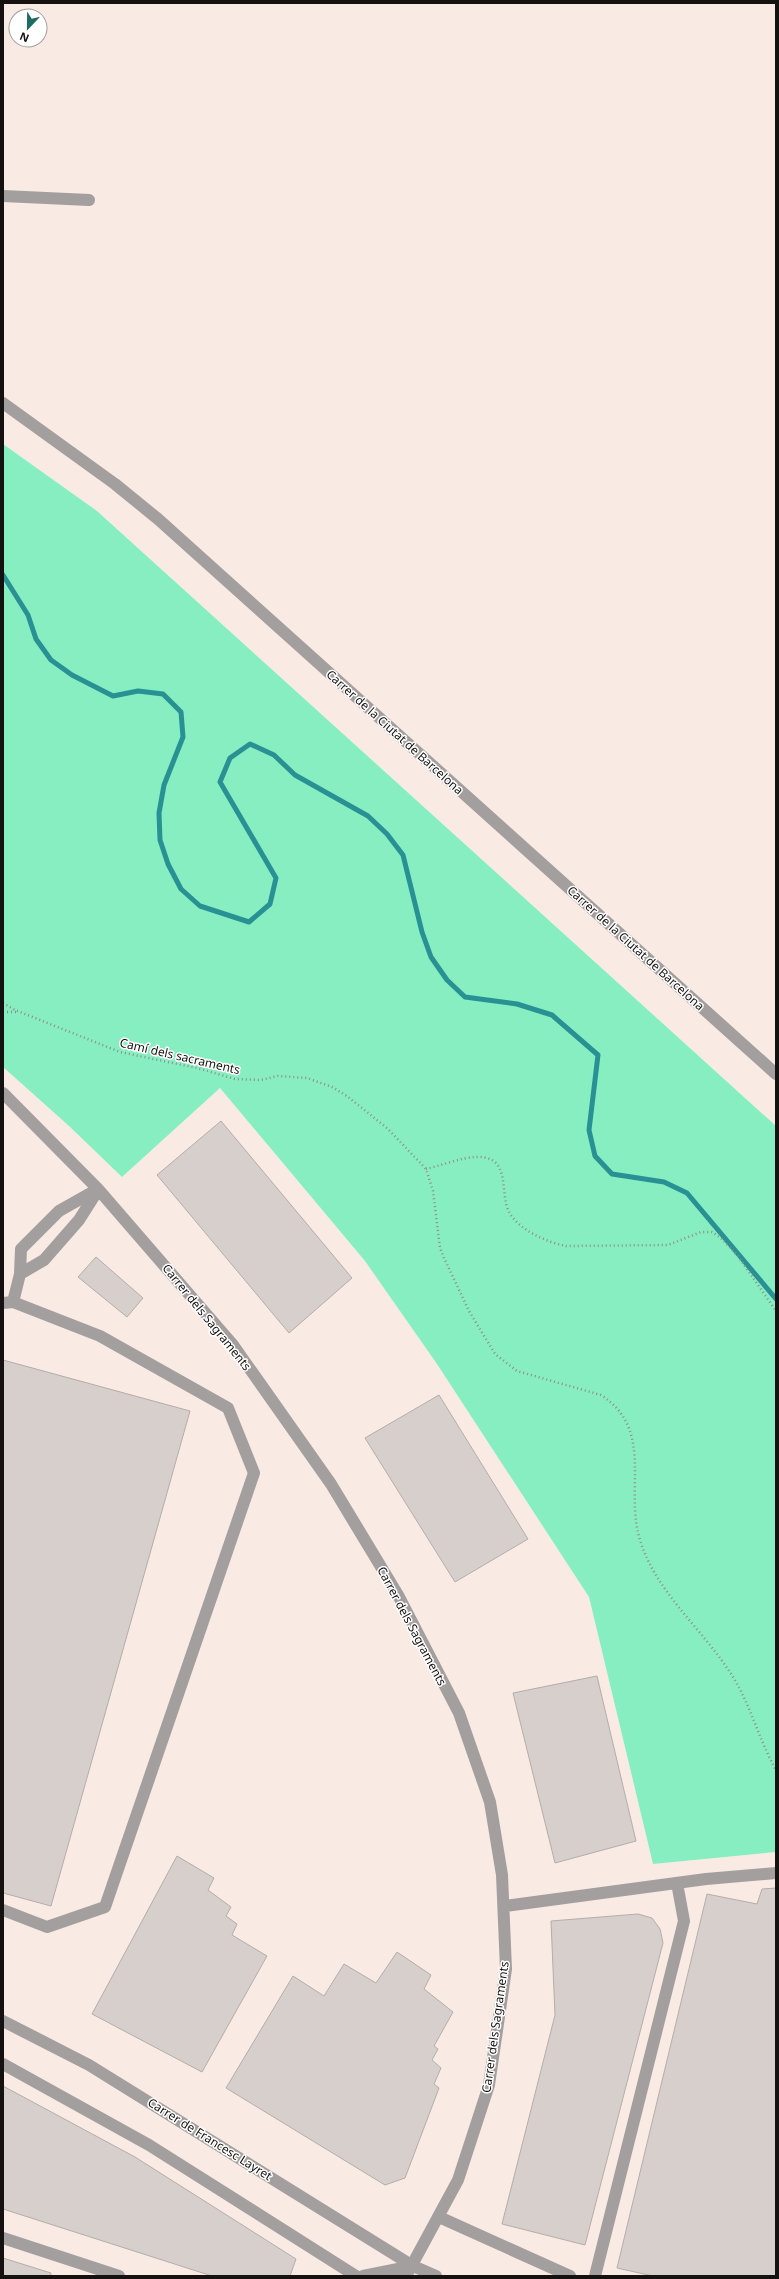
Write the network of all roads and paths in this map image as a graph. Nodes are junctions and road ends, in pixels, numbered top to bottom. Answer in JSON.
{"nodes":[{"id":1,"x":3,"y":196,"type":"edge"},
{"id":2,"x":90,"y":200,"type":"dead end"},
{"id":3,"x":3,"y":403,"type":"edge"},
{"id":4,"x":3,"y":1003,"type":"edge"},
{"id":5,"x":3,"y":1012,"type":"edge"},
{"id":6,"x":21,"y":1012,"type":"junction"},
{"id":7,"x":776,"y":1074,"type":"edge"},
{"id":8,"x":3,"y":1093,"type":"edge"},
{"id":9,"x":426,"y":1169,"type":"junction"},
{"id":10,"x":98,"y":1189,"type":"junction"},
{"id":11,"x":20,"y":1274,"type":"junction"},
{"id":12,"x":8,"y":1302,"type":"edge"},
{"id":13,"x":776,"y":1311,"type":"edge"},
{"id":14,"x":776,"y":1770,"type":"edge"},
{"id":15,"x":776,"y":1874,"type":"edge"},
{"id":16,"x":677,"y":1883,"type":"junction"},
{"id":17,"x":505,"y":1906,"type":"junction"},
{"id":18,"x":3,"y":1910,"type":"edge"},
{"id":19,"x":3,"y":2021,"type":"edge"},
{"id":20,"x":3,"y":2064,"type":"edge"},
{"id":21,"x":439,"y":2217,"type":"junction"},
{"id":22,"x":3,"y":2238,"type":"edge"},
{"id":23,"x":413,"y":2266,"type":"junction"},
{"id":24,"x":119,"y":2276,"type":"edge"},
{"id":25,"x":356,"y":2276,"type":"edge"},
{"id":26,"x":363,"y":2276,"type":"edge"},
{"id":27,"x":406,"y":2276,"type":"edge"},
{"id":28,"x":436,"y":2276,"type":"edge"},
{"id":29,"x":570,"y":2276,"type":"edge"},
{"id":30,"x":595,"y":2276,"type":"edge"}],
"edges":[{"from":1,"to":2,"type":"street"},
{"from":3,"to":7,"type":"street","name":"Carrer de la Ciutat de Barcelona"},
{"from":4,"to":6,"type":"path","name":"Camí dels sacraments"},
{"from":5,"to":6,"type":"path"},
{"from":6,"to":9,"type":"path","name":"Camí dels sacraments"},
{"from":8,"to":10,"type":"street","name":"Carrer dels Sagraments"},
{"from":9,"to":13,"type":"path"},
{"from":9,"to":14,"type":"path"},
{"from":10,"to":11,"type":"street"},
{"from":10,"to":11,"type":"street"},
{"from":10,"to":17,"type":"street","name":"Carrer dels Sagraments"},
{"from":11,"to":12,"type":"street"},
{"from":12,"to":18,"type":"street"},
{"from":15,"to":16,"type":"street"},
{"from":16,"to":17,"type":"street"},
{"from":16,"to":30,"type":"street"},
{"from":17,"to":21,"type":"street","name":"Carrer dels Sagraments"},
{"from":19,"to":23,"type":"street","name":"Carrer de Francesc Layret"},
{"from":20,"to":25,"type":"street"},
{"from":21,"to":23,"type":"street","name":"Carrer dels Sagraments"},
{"from":21,"to":29,"type":"street"},
{"from":22,"to":24,"type":"street"},
{"from":23,"to":26,"type":"street"},
{"from":23,"to":27,"type":"street","name":"Carrer dels Sagraments"},
{"from":23,"to":28,"type":"street","name":"Carrer de Francesc Layret"}]}
